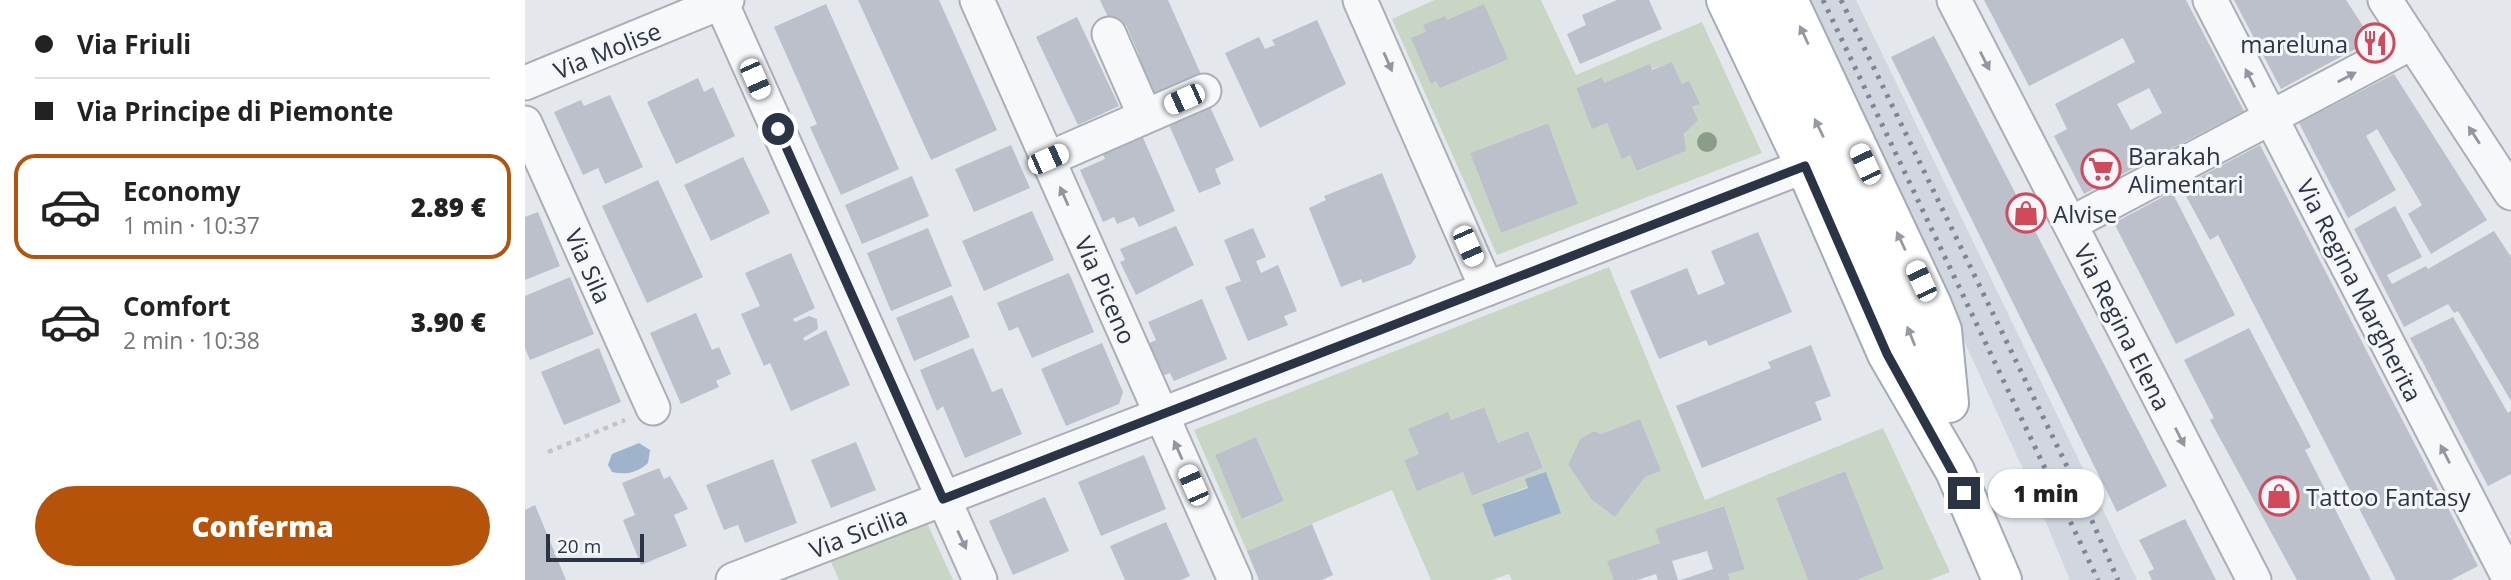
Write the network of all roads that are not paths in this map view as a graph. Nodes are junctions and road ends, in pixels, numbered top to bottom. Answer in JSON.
{"nodes":[{"id":1,"x":977,"y":0,"type":"edge"},
{"id":2,"x":1360,"y":0,"type":"edge"},
{"id":3,"x":1726,"y":0,"type":"edge"},
{"id":4,"x":1758,"y":0,"type":"edge"},
{"id":5,"x":1788,"y":0,"type":"edge"},
{"id":6,"x":1954,"y":0,"type":"edge"},
{"id":7,"x":2210,"y":0,"type":"edge"},
{"id":8,"x":2385,"y":0,"type":"edge"},
{"id":9,"x":723,"y":1,"type":"edge"},
{"id":10,"x":1109,"y":34,"type":"dead end"},
{"id":11,"x":2413,"y":42,"type":"junction"},
{"id":12,"x":525,"y":83,"type":"edge"},
{"id":13,"x":1204,"y":91,"type":"dead end"},
{"id":14,"x":1146,"y":116,"type":"junction"},
{"id":15,"x":2271,"y":118,"type":"junction"},
{"id":16,"x":525,"y":123,"type":"edge"},
{"id":17,"x":1048,"y":159,"type":"junction"},
{"id":18,"x":1805,"y":166,"type":"junction"},
{"id":19,"x":2511,"y":193,"type":"edge"},
{"id":20,"x":2070,"y":224,"type":"junction"},
{"id":21,"x":1487,"y":289,"type":"junction"},
{"id":22,"x":653,"y":408,"type":"road end"},
{"id":23,"x":1162,"y":415,"type":"junction"},
{"id":24,"x":1955,"y":471,"type":"junction"},
{"id":25,"x":943,"y":499,"type":"junction"},
{"id":26,"x":733,"y":580,"type":"edge"},
{"id":27,"x":980,"y":580,"type":"edge"},
{"id":28,"x":1235,"y":580,"type":"edge"},
{"id":29,"x":2001,"y":580,"type":"edge"},
{"id":30,"x":2254,"y":580,"type":"edge"},
{"id":31,"x":2510,"y":580,"type":"edge"}],
"edges":[{"from":1,"to":17,"type":"street","name":"Via Piceno"},
{"from":2,"to":21,"type":"street","one_way":true},
{"from":3,"to":18,"type":"main road"},
{"from":24,"to":4,"type":"main road","one_way":true},
{"from":24,"to":5,"type":"main road","one_way":true},
{"from":6,"to":20,"type":"street","name":"Via Regina Elena","one_way":true},
{"from":15,"to":7,"type":"street","name":"Via Regina Margherita","one_way":true},
{"from":8,"to":11,"type":"street"},
{"from":9,"to":12,"type":"street","name":"Via Molise"},
{"from":9,"to":25,"type":"street"},
{"from":10,"to":14,"type":"street"},
{"from":15,"to":11,"type":"street","one_way":true},
{"from":19,"to":11,"type":"street","one_way":true},
{"from":13,"to":14,"type":"street"},
{"from":14,"to":17,"type":"street"},
{"from":15,"to":20,"type":"street"},
{"from":31,"to":15,"type":"street","name":"Via Regina Margherita","one_way":true},
{"from":16,"to":22,"type":"street","name":"Via Sila"},
{"from":23,"to":17,"type":"street","name":"Via Piceno","one_way":true},
{"from":18,"to":21,"type":"street","name":"Via Sicilia"},
{"from":18,"to":24,"type":"main road"},
{"from":20,"to":30,"type":"street","name":"Via Regina Elena","one_way":true},
{"from":21,"to":23,"type":"street","name":"Via Sicilia"},
{"from":23,"to":25,"type":"street","name":"Via Sicilia"},
{"from":28,"to":23,"type":"street","name":"Via Piceno","one_way":true},
{"from":24,"to":29,"type":"main road"},
{"from":25,"to":26,"type":"street","name":"Via Sicilia"},
{"from":25,"to":27,"type":"street","one_way":true}]}
